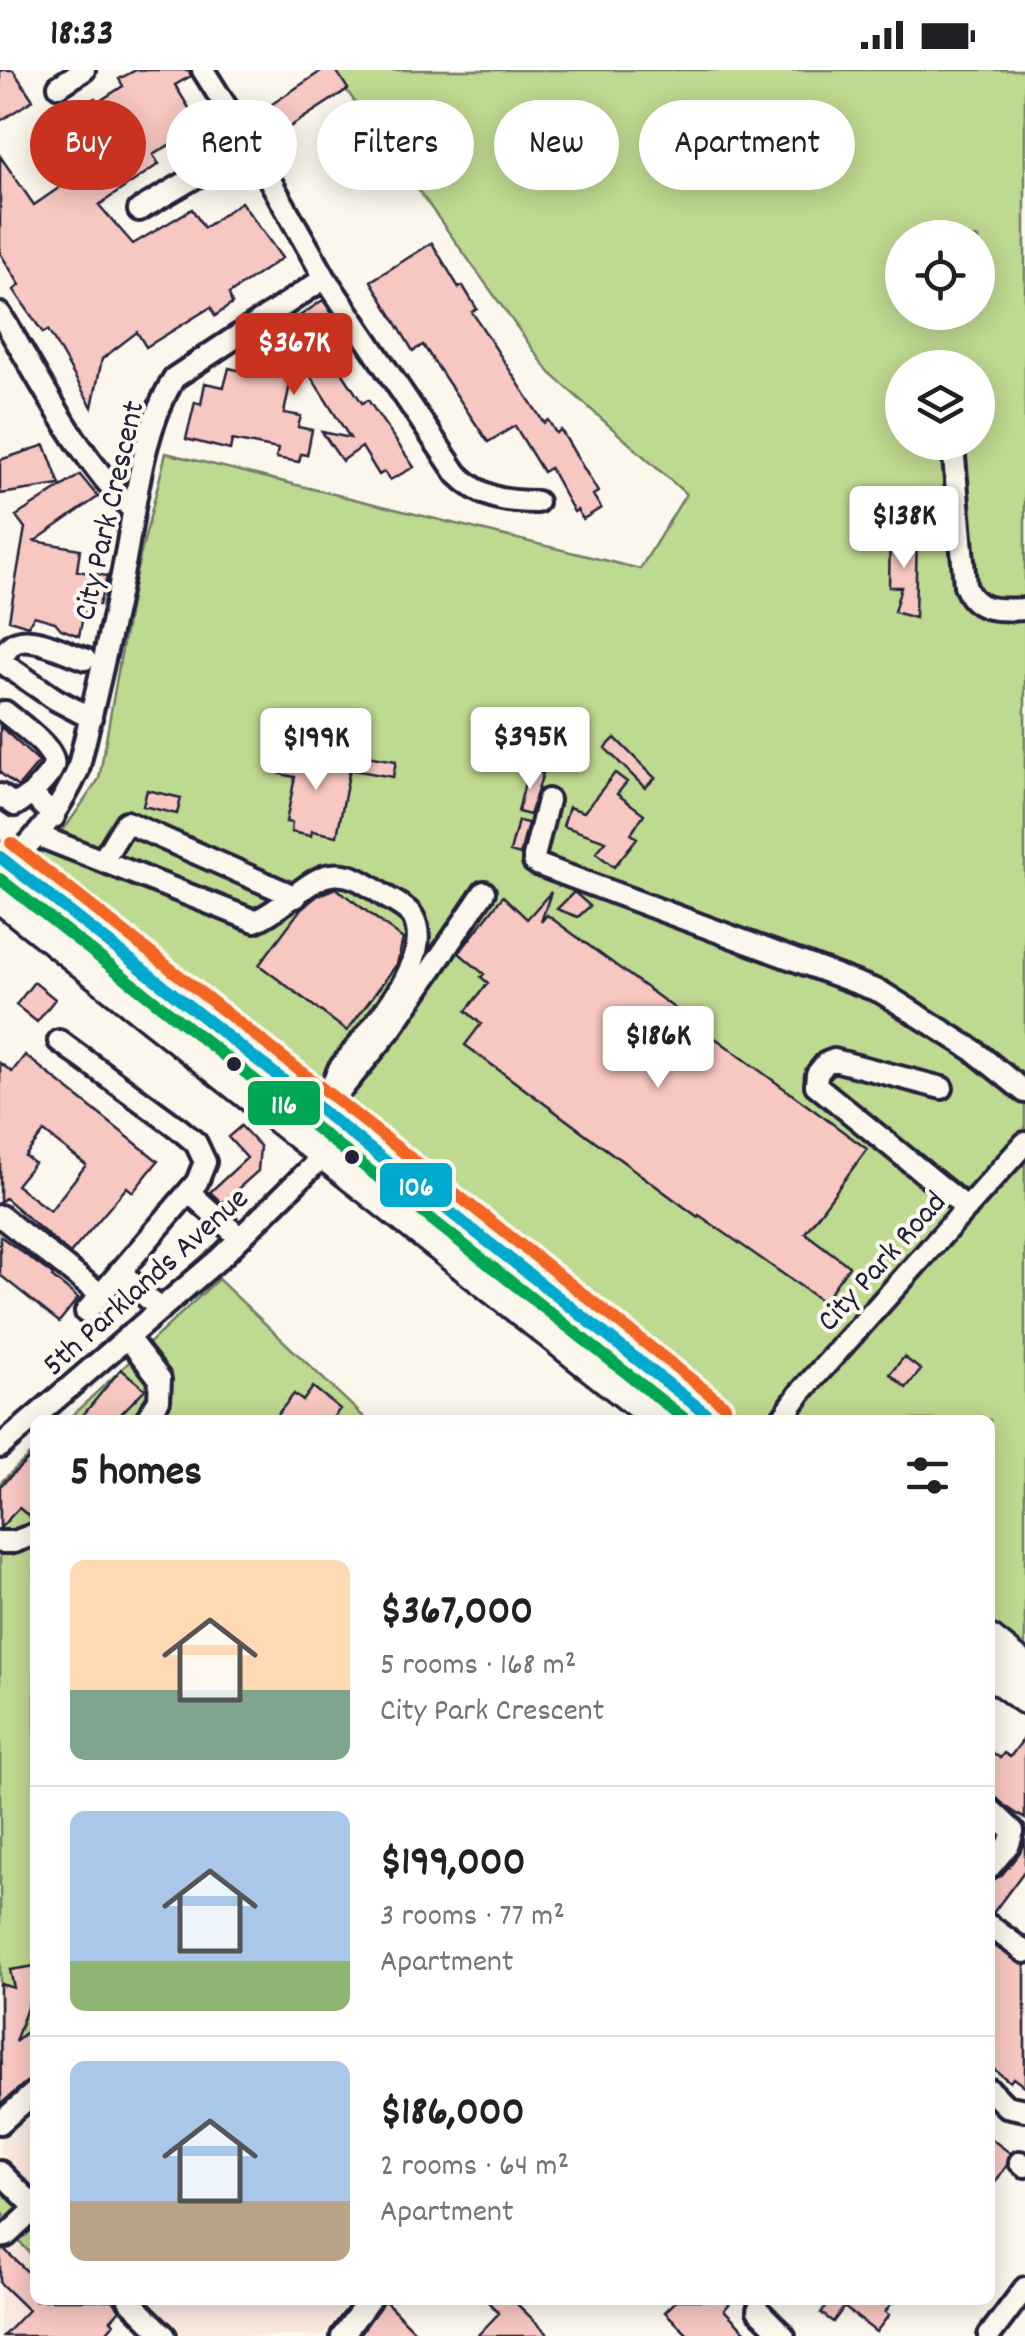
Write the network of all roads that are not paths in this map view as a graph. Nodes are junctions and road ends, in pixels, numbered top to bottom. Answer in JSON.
{"nodes":[{"id":1,"x":84,"y":70,"type":"edge"},
{"id":2,"x":203,"y":70,"type":"edge"},
{"id":3,"x":59,"y":86,"type":"dead end"},
{"id":4,"x":222,"y":100,"type":"edge"},
{"id":5,"x":174,"y":190,"type":"edge"},
{"id":6,"x":275,"y":190,"type":"edge"},
{"id":7,"x":140,"y":210,"type":"dead end"},
{"id":8,"x":325,"y":278,"type":"junction"},
{"id":9,"x":0,"y":314,"type":"edge"},
{"id":10,"x":954,"y":460,"type":"edge"},
{"id":11,"x":536,"y":502,"type":"dead end"},
{"id":12,"x":132,"y":508,"type":"junction"},
{"id":13,"x":1025,"y":608,"type":"edge"},
{"id":14,"x":85,"y":660,"type":"dead end"},
{"id":15,"x":0,"y":661,"type":"edge"},
{"id":16,"x":6,"y":712,"type":"dead end"},
{"id":17,"x":90,"y":718,"type":"junction"},
{"id":18,"x":32,"y":794,"type":"junction"},
{"id":19,"x":0,"y":795,"type":"edge"},
{"id":20,"x":548,"y":800,"type":"dead end"},
{"id":21,"x":54,"y":817,"type":"junction"},
{"id":22,"x":38,"y":836,"type":"junction"},
{"id":23,"x":103,"y":860,"type":"junction"},
{"id":24,"x":4,"y":861,"type":"edge"},
{"id":25,"x":484,"y":892,"type":"dead end"},
{"id":26,"x":296,"y":897,"type":"junction"},
{"id":27,"x":0,"y":898,"type":"edge"},
{"id":28,"x":59,"y":1041,"type":"dead end"},
{"id":29,"x":942,"y":1088,"type":"dead end"},
{"id":30,"x":1025,"y":1092,"type":"edge"},
{"id":31,"x":332,"y":1102,"type":"junction"},
{"id":32,"x":1025,"y":1142,"type":"edge"},
{"id":33,"x":325,"y":1154,"type":"junction"},
{"id":34,"x":188,"y":1192,"type":"junction"},
{"id":35,"x":967,"y":1208,"type":"junction"},
{"id":36,"x":0,"y":1216,"type":"edge"},
{"id":37,"x":240,"y":1238,"type":"junction"},
{"id":38,"x":120,"y":1271,"type":"junction"},
{"id":39,"x":100,"y":1294,"type":"junction"},
{"id":40,"x":160,"y":1310,"type":"junction"},
{"id":41,"x":86,"y":1312,"type":"dead end"},
{"id":42,"x":128,"y":1337,"type":"junction"},
{"id":43,"x":36,"y":1415,"type":"edge"},
{"id":44,"x":149,"y":1415,"type":"edge"},
{"id":45,"x":641,"y":1415,"type":"edge"},
{"id":46,"x":708,"y":1415,"type":"edge"},
{"id":47,"x":785,"y":1415,"type":"edge"},
{"id":48,"x":30,"y":1420,"type":"edge"},
{"id":49,"x":0,"y":1446,"type":"edge"},
{"id":50,"x":30,"y":1536,"type":"edge"},
{"id":51,"x":0,"y":1542,"type":"edge"},
{"id":52,"x":995,"y":1644,"type":"edge"},
{"id":53,"x":1025,"y":1668,"type":"edge"},
{"id":54,"x":995,"y":1678,"type":"edge"},
{"id":55,"x":1025,"y":1699,"type":"edge"},
{"id":56,"x":995,"y":1814,"type":"edge"},
{"id":57,"x":995,"y":1861,"type":"edge"},
{"id":58,"x":995,"y":1930,"type":"edge"},
{"id":59,"x":1025,"y":1952,"type":"edge"},
{"id":60,"x":995,"y":2095,"type":"edge"},
{"id":61,"x":30,"y":2096,"type":"edge"},
{"id":62,"x":1025,"y":2110,"type":"edge"},
{"id":63,"x":0,"y":2123,"type":"edge"},
{"id":64,"x":0,"y":2172,"type":"edge"},
{"id":65,"x":30,"y":2203,"type":"edge"},
{"id":66,"x":30,"y":2212,"type":"edge"},
{"id":67,"x":0,"y":2238,"type":"edge"},
{"id":68,"x":1025,"y":2288,"type":"edge"},
{"id":69,"x":133,"y":2305,"type":"edge"},
{"id":70,"x":365,"y":2305,"type":"edge"},
{"id":71,"x":758,"y":2310,"type":"dead end"},
{"id":72,"x":165,"y":2336,"type":"edge"},
{"id":73,"x":342,"y":2336,"type":"edge"},
{"id":74,"x":784,"y":2336,"type":"edge"},
{"id":75,"x":989,"y":2336,"type":"edge"}],
"edges":[{"from":1,"to":3,"type":"street"},
{"from":2,"to":4,"type":"street"},
{"from":5,"to":7,"type":"street"},
{"from":6,"to":8,"type":"street"},
{"from":8,"to":11,"type":"street"},
{"from":8,"to":12,"type":"street","name":"City Park Crescent"},
{"from":9,"to":12,"type":"street"},
{"from":10,"to":13,"type":"street"},
{"from":12,"to":17,"type":"street","name":"City Park Crescent"},
{"from":14,"to":15,"type":"street"},
{"from":15,"to":17,"type":"street"},
{"from":16,"to":18,"type":"street"},
{"from":17,"to":21,"type":"street","name":"City Park Crescent"},
{"from":18,"to":19,"type":"street"},
{"from":18,"to":21,"type":"street"},
{"from":20,"to":30,"type":"street"},
{"from":21,"to":22,"type":"street","name":"City Park Crescent"},
{"from":22,"to":23,"type":"street"},
{"from":22,"to":24,"type":"street","name":"City Park Crescent"},
{"from":23,"to":26,"type":"street"},
{"from":23,"to":26,"type":"street"},
{"from":24,"to":31,"type":"main road"},
{"from":25,"to":31,"type":"street"},
{"from":26,"to":31,"type":"street"},
{"from":27,"to":33,"type":"main road"},
{"from":28,"to":34,"type":"street"},
{"from":29,"to":35,"type":"street"},
{"from":31,"to":46,"type":"main road"},
{"from":32,"to":35,"type":"street","name":"City Park Road"},
{"from":33,"to":37,"type":"street","name":"5th Parklands Avenue"},
{"from":33,"to":45,"type":"main road"},
{"from":34,"to":37,"type":"street"},
{"from":34,"to":38,"type":"street"},
{"from":35,"to":47,"type":"street","name":"City Park Road"},
{"from":36,"to":39,"type":"street"},
{"from":37,"to":40,"type":"street","name":"5th Parklands Avenue"},
{"from":38,"to":39,"type":"street"},
{"from":38,"to":40,"type":"street"},
{"from":39,"to":41,"type":"street"},
{"from":40,"to":42,"type":"street","name":"5th Parklands Avenue"},
{"from":42,"to":43,"type":"street","name":"5th Parklands Avenue"},
{"from":42,"to":44,"type":"street"},
{"from":48,"to":49,"type":"street","name":"5th Parklands Avenue"},
{"from":50,"to":51,"type":"street"},
{"from":52,"to":53,"type":"main road"},
{"from":54,"to":55,"type":"main road"},
{"from":56,"to":57,"type":"street"},
{"from":58,"to":59,"type":"street"},
{"from":60,"to":62,"type":"street"},
{"from":61,"to":63,"type":"street"},
{"from":64,"to":65,"type":"street"},
{"from":66,"to":67,"type":"street"},
{"from":68,"to":75,"type":"street"},
{"from":69,"to":72,"type":"street"},
{"from":70,"to":73,"type":"street"},
{"from":71,"to":74,"type":"street"}]}
